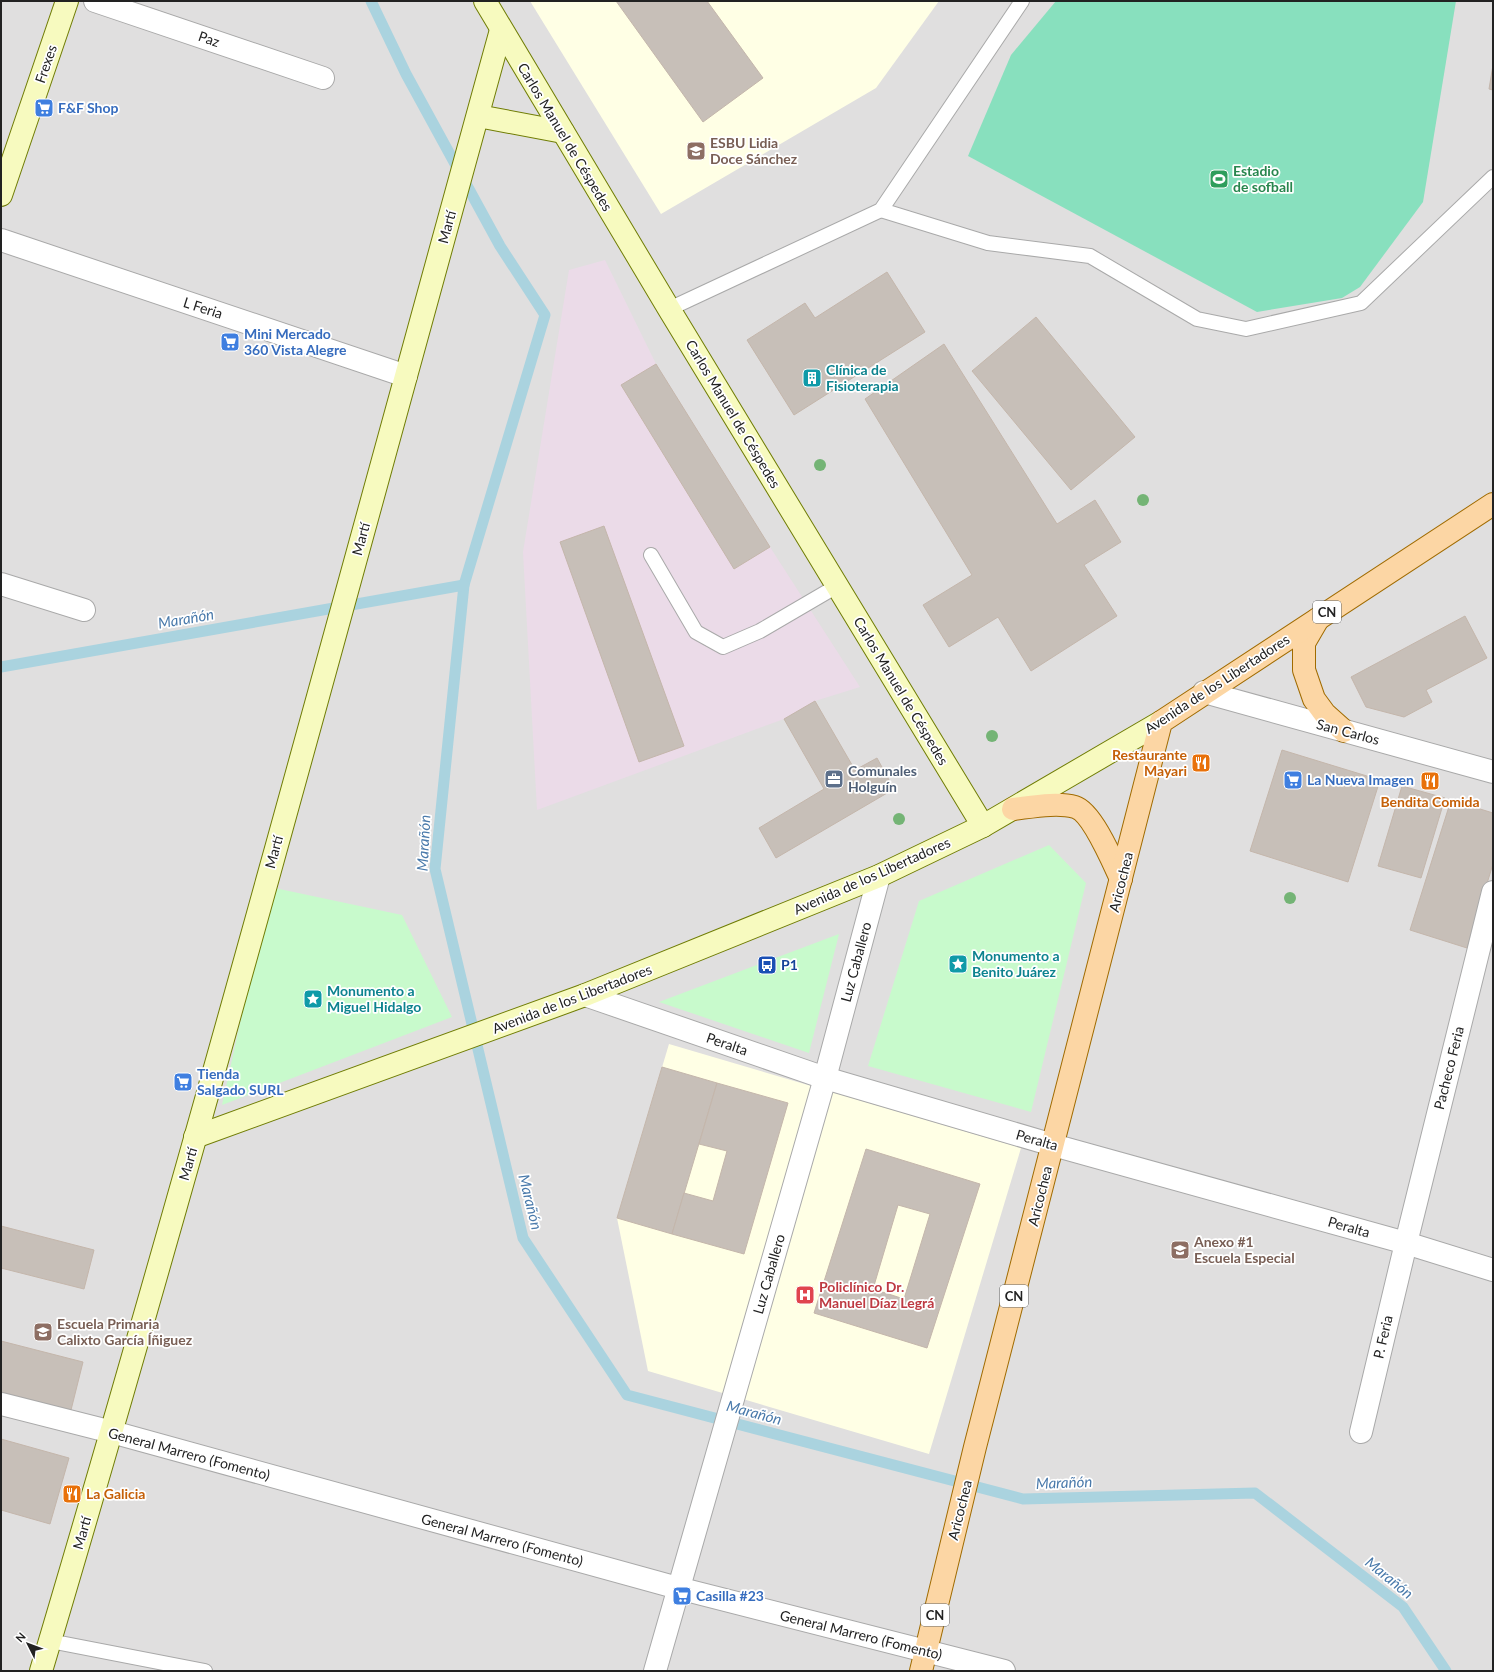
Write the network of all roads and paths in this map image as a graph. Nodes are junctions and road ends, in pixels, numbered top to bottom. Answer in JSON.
{"nodes":[{"id":1,"x":67,"y":1,"type":"edge"},
{"id":2,"x":95,"y":1,"type":"edge"},
{"id":3,"x":485,"y":1,"type":"edge"},
{"id":4,"x":1022,"y":1,"type":"edge"},
{"id":5,"x":501,"y":30,"type":"junction"},
{"id":6,"x":323,"y":78,"type":"dead end"},
{"id":7,"x":476,"y":121,"type":"junction"},
{"id":8,"x":563,"y":132,"type":"junction"},
{"id":9,"x":1493,"y":177,"type":"edge"},
{"id":10,"x":1,"y":195,"type":"edge"},
{"id":11,"x":881,"y":210,"type":"junction"},
{"id":12,"x":1,"y":240,"type":"edge"},
{"id":13,"x":669,"y":309,"type":"junction"},
{"id":14,"x":406,"y":376,"type":"junction"},
{"id":15,"x":1493,"y":504,"type":"edge"},
{"id":16,"x":651,"y":555,"type":"dead end"},
{"id":17,"x":1,"y":584,"type":"edge"},
{"id":18,"x":837,"y":586,"type":"junction"},
{"id":19,"x":84,"y":610,"type":"dead end"},
{"id":20,"x":1320,"y":616,"type":"junction"},
{"id":21,"x":1204,"y":692,"type":"junction"},
{"id":22,"x":1161,"y":722,"type":"junction"},
{"id":23,"x":1344,"y":730,"type":"junction"},
{"id":24,"x":1493,"y":772,"type":"edge"},
{"id":25,"x":1013,"y":809,"type":"junction"},
{"id":26,"x":983,"y":826,"type":"junction"},
{"id":27,"x":879,"y":876,"type":"junction"},
{"id":28,"x":1122,"y":879,"type":"junction"},
{"id":29,"x":1493,"y":892,"type":"edge"},
{"id":30,"x":585,"y":995,"type":"junction"},
{"id":31,"x":825,"y":1078,"type":"junction"},
{"id":32,"x":195,"y":1137,"type":"junction"},
{"id":33,"x":1053,"y":1145,"type":"junction"},
{"id":34,"x":1406,"y":1243,"type":"junction"},
{"id":35,"x":1493,"y":1270,"type":"edge"},
{"id":36,"x":1,"y":1404,"type":"edge"},
{"id":37,"x":112,"y":1432,"type":"junction"},
{"id":38,"x":1361,"y":1432,"type":"dead end"},
{"id":39,"x":678,"y":1588,"type":"junction"},
{"id":40,"x":50,"y":1640,"type":"junction"},
{"id":41,"x":924,"y":1661,"type":"edge"},
{"id":42,"x":41,"y":1671,"type":"edge"},
{"id":43,"x":206,"y":1671,"type":"edge"},
{"id":44,"x":655,"y":1671,"type":"edge"},
{"id":45,"x":1004,"y":1671,"type":"edge"}],
"edges":[{"from":1,"to":10,"type":"main road","name":"Frexes"},
{"from":2,"to":6,"type":"street","name":"Paz"},
{"from":3,"to":5,"type":"main road","name":"Carlos Manuel de Céspedes"},
{"from":4,"to":11,"type":"lane"},
{"from":5,"to":7,"type":"main road","name":"Martí"},
{"from":5,"to":8,"type":"main road","name":"Carlos Manuel de Céspedes"},
{"from":7,"to":8,"type":"main road"},
{"from":7,"to":14,"type":"main road","name":"Martí"},
{"from":8,"to":13,"type":"main road","name":"Carlos Manuel de Céspedes"},
{"from":9,"to":11,"type":"lane"},
{"from":11,"to":13,"type":"lane"},
{"from":12,"to":14,"type":"street","name":"L Feria"},
{"from":13,"to":18,"type":"main road","name":"Carlos Manuel de Céspedes"},
{"from":14,"to":32,"type":"main road","name":"Martí"},
{"from":15,"to":20,"type":"main road","name":"Avenida de los Libertadores","number":"CN"},
{"from":16,"to":18,"type":"lane"},
{"from":17,"to":19,"type":"street"},
{"from":18,"to":26,"type":"main road","name":"Carlos Manuel de Céspedes"},
{"from":20,"to":21,"type":"main road","name":"Avenida de los Libertadores","number":"CN"},
{"from":20,"to":23,"type":"main road"},
{"from":21,"to":22,"type":"main road","name":"Avenida de los Libertadores","number":"CN"},
{"from":21,"to":23,"type":"street","name":"San Carlos"},
{"from":22,"to":25,"type":"main road","name":"Avenida de los Libertadores","number":"CN"},
{"from":22,"to":28,"type":"main road","name":"Aricochea","number":"CN"},
{"from":23,"to":24,"type":"street","name":"San Carlos"},
{"from":25,"to":26,"type":"main road","name":"Avenida de los Libertadores","number":"CN"},
{"from":25,"to":28,"type":"main road"},
{"from":26,"to":27,"type":"main road","name":"Avenida de los Libertadores","number":"CN"},
{"from":27,"to":30,"type":"main road","name":"Avenida de los Libertadores","number":"CN"},
{"from":27,"to":31,"type":"street","name":"Luz Caballero"},
{"from":28,"to":33,"type":"main road","name":"Aricochea","number":"CN"},
{"from":29,"to":34,"type":"street","name":"Pacheco Feria"},
{"from":30,"to":31,"type":"street","name":"Peralta"},
{"from":30,"to":32,"type":"main road","name":"Avenida de los Libertadores","number":"CN"},
{"from":31,"to":33,"type":"street","name":"Peralta"},
{"from":31,"to":39,"type":"street","name":"Luz Caballero"},
{"from":32,"to":37,"type":"main road","name":"Martí"},
{"from":33,"to":34,"type":"street","name":"Peralta"},
{"from":33,"to":41,"type":"main road","name":"Aricochea","number":"CN"},
{"from":34,"to":35,"type":"street","name":"Peralta"},
{"from":34,"to":38,"type":"street","name":"P. Feria"},
{"from":36,"to":37,"type":"street","name":"General Marrero (Fomento)"},
{"from":37,"to":39,"type":"street","name":"General Marrero (Fomento)"},
{"from":37,"to":40,"type":"main road","name":"Martí"},
{"from":39,"to":41,"type":"street","name":"General Marrero (Fomento)"},
{"from":39,"to":44,"type":"street","name":"Luz Caballero"},
{"from":40,"to":42,"type":"main road","name":"Martí"},
{"from":40,"to":43,"type":"lane"},
{"from":41,"to":45,"type":"street","name":"General Marrero (Fomento)"}]}
